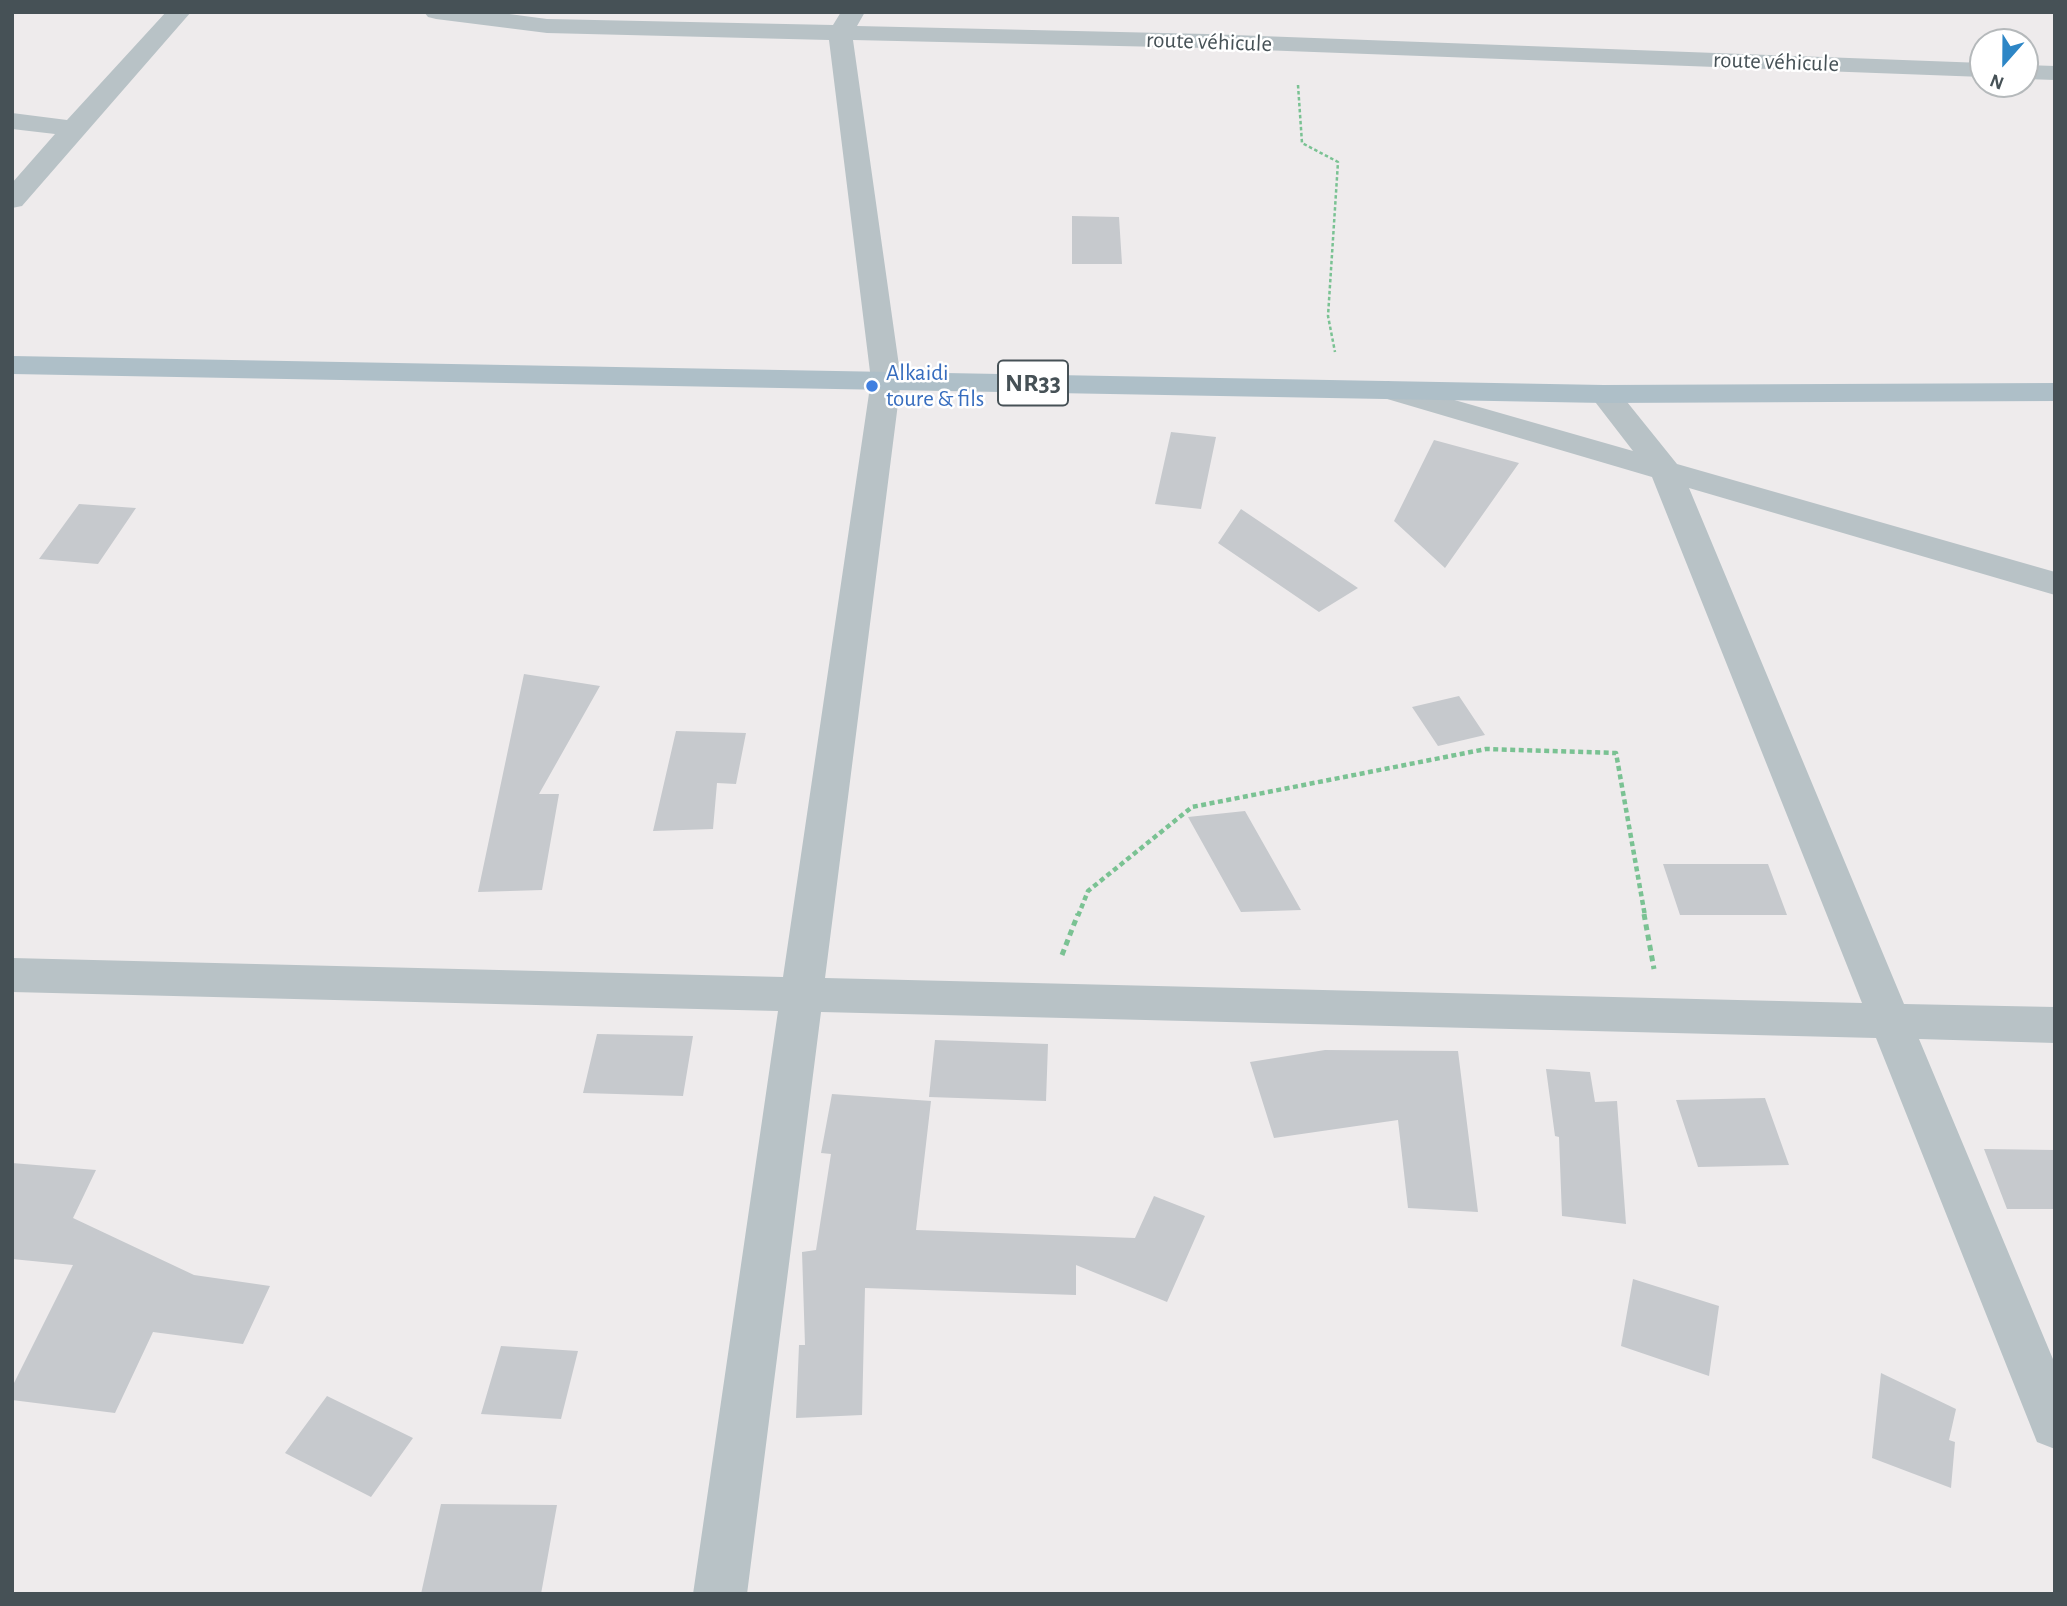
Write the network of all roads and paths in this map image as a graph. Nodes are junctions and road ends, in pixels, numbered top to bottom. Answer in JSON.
{"nodes":[{"id":1,"x":178,"y":12,"type":"edge"},
{"id":2,"x":436,"y":12,"type":"edge"},
{"id":3,"x":847,"y":23,"type":"edge"},
{"id":4,"x":1969,"y":69,"type":"edge"},
{"id":5,"x":1298,"y":85,"type":"dead end"},
{"id":6,"x":12,"y":121,"type":"edge"},
{"id":7,"x":73,"y":128,"type":"junction"},
{"id":8,"x":12,"y":200,"type":"edge"},
{"id":9,"x":12,"y":365,"type":"edge"},
{"id":10,"x":886,"y":380,"type":"junction"},
{"id":11,"x":1341,"y":389,"type":"junction"},
{"id":12,"x":1388,"y":390,"type":"junction"},
{"id":13,"x":2055,"y":392,"type":"edge"},
{"id":14,"x":1604,"y":394,"type":"junction"},
{"id":15,"x":1666,"y":471,"type":"junction"},
{"id":16,"x":2055,"y":584,"type":"edge"},
{"id":17,"x":12,"y":975,"type":"edge"},
{"id":18,"x":801,"y":992,"type":"junction"},
{"id":19,"x":1044,"y":998,"type":"junction"},
{"id":20,"x":1662,"y":1016,"type":"junction"},
{"id":21,"x":1891,"y":1021,"type":"junction"},
{"id":22,"x":2055,"y":1025,"type":"edge"},
{"id":23,"x":2055,"y":1425,"type":"edge"},
{"id":24,"x":720,"y":1594,"type":"edge"}],
"edges":[{"from":1,"to":7,"type":"street"},
{"from":2,"to":3,"type":"street","name":"route véhicule"},
{"from":3,"to":4,"type":"street","name":"route véhicule"},
{"from":3,"to":10,"type":"street"},
{"from":5,"to":11,"type":"path"},
{"from":6,"to":7,"type":"street"},
{"from":7,"to":8,"type":"street"},
{"from":9,"to":10,"type":"main road","number":"NR33"},
{"from":10,"to":11,"type":"main road","number":"NR33"},
{"from":10,"to":18,"type":"street"},
{"from":11,"to":12,"type":"main road","number":"NR33"},
{"from":12,"to":14,"type":"main road","number":"NR33"},
{"from":12,"to":15,"type":"street"},
{"from":13,"to":14,"type":"main road","number":"NR33"},
{"from":14,"to":15,"type":"street"},
{"from":15,"to":16,"type":"street"},
{"from":15,"to":21,"type":"street"},
{"from":17,"to":18,"type":"street"},
{"from":18,"to":19,"type":"street"},
{"from":18,"to":24,"type":"street"},
{"from":19,"to":20,"type":"street"},
{"from":19,"to":20,"type":"path"},
{"from":20,"to":21,"type":"street"},
{"from":21,"to":22,"type":"street"},
{"from":21,"to":23,"type":"street"}]}
